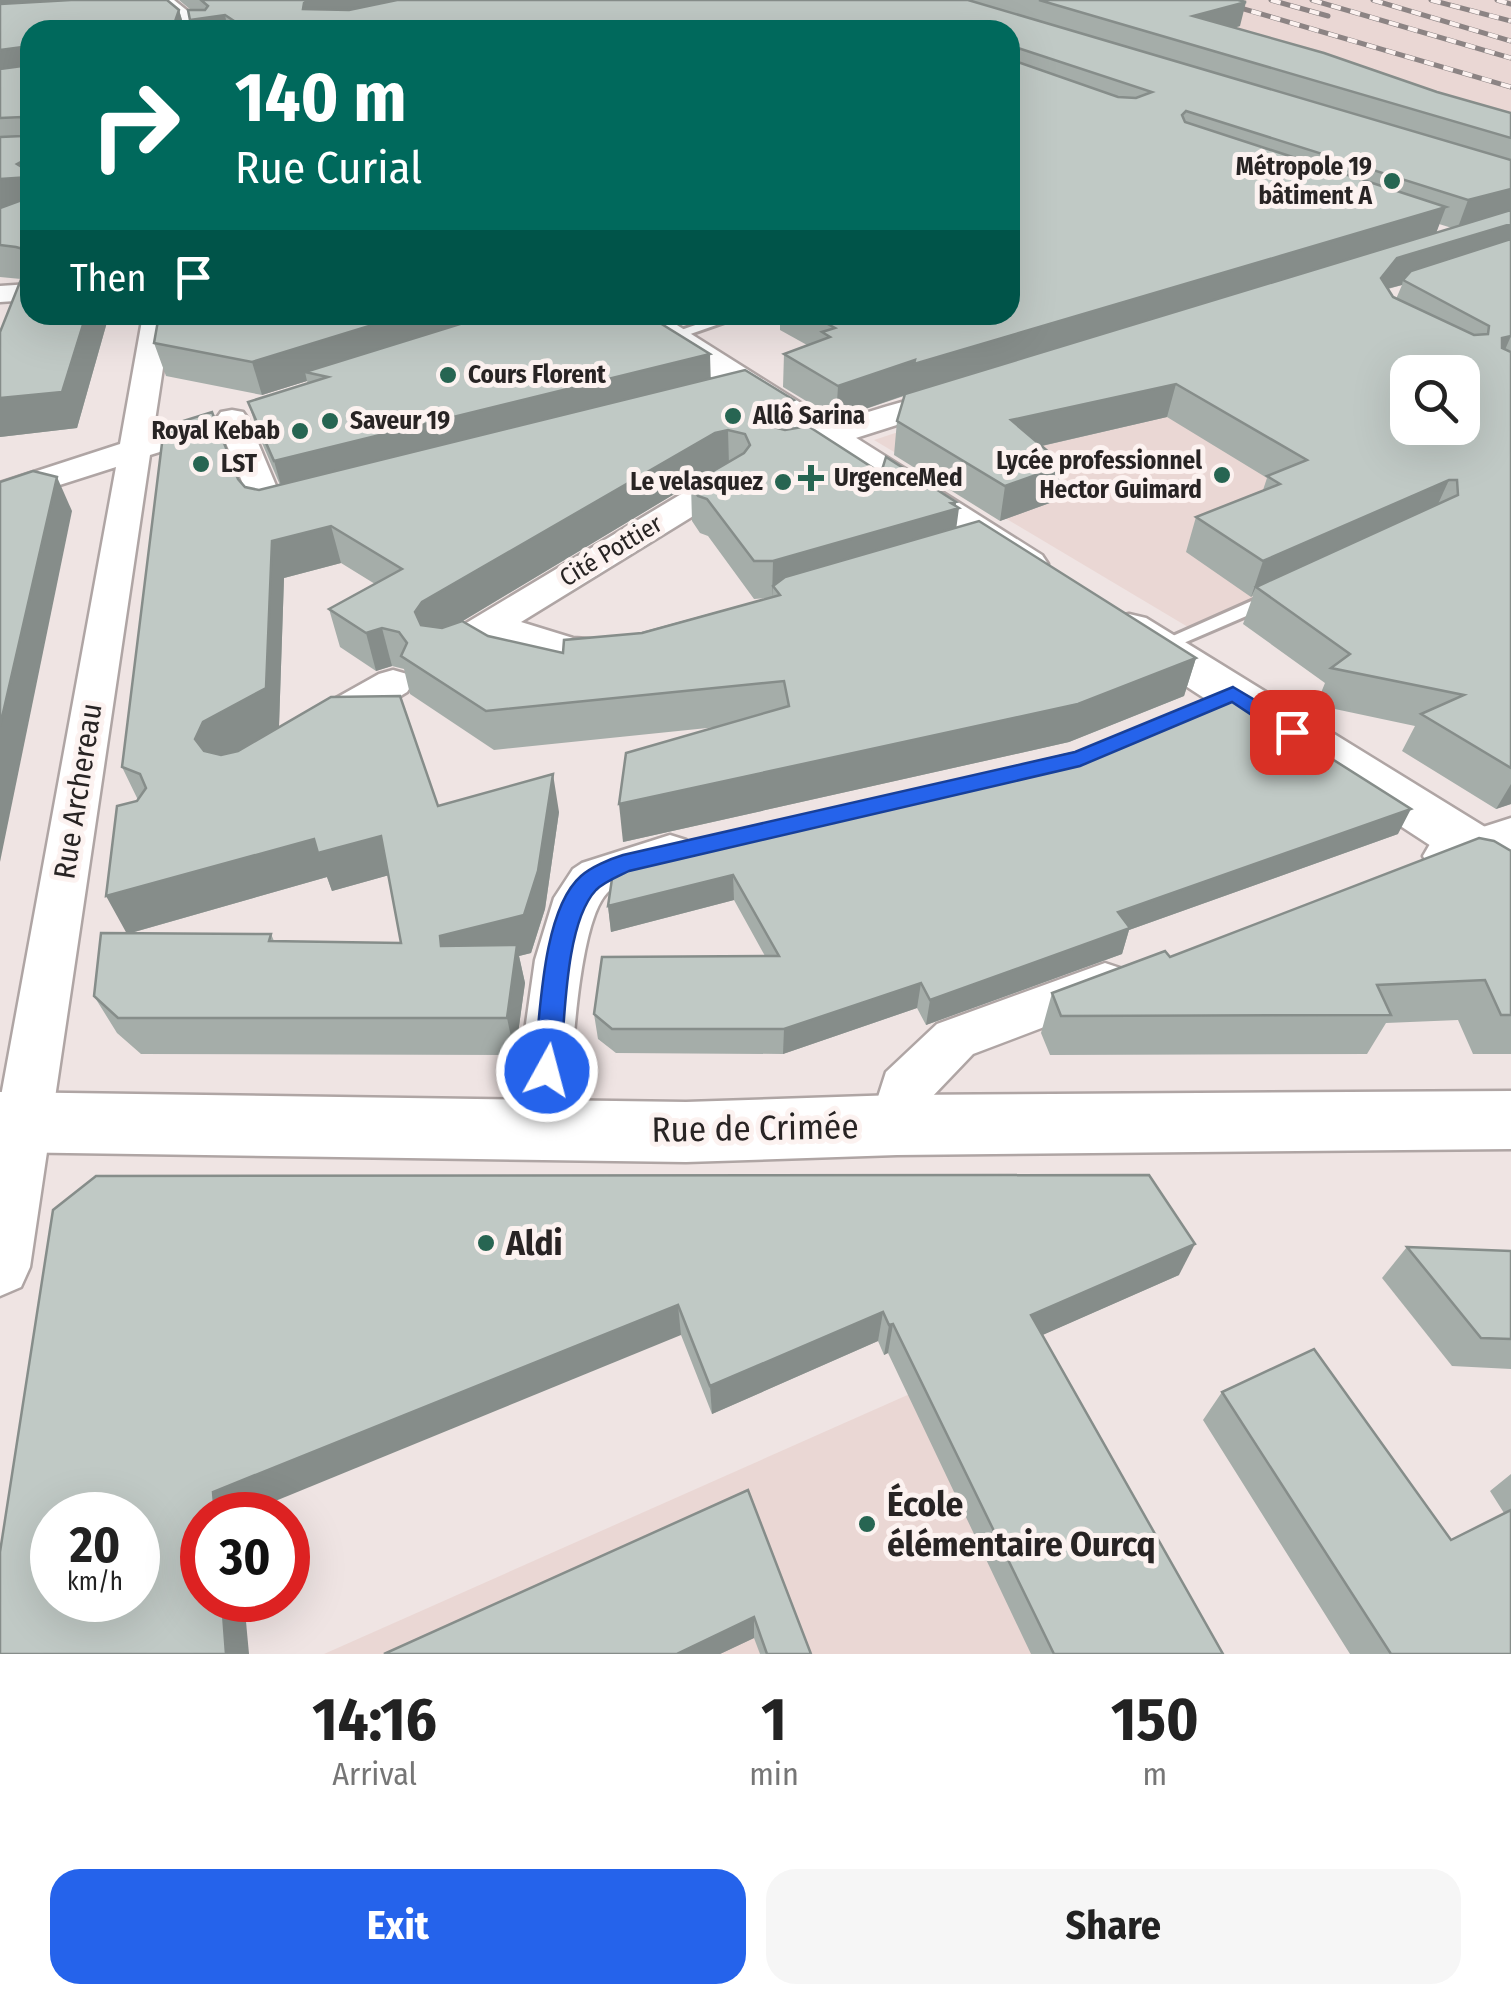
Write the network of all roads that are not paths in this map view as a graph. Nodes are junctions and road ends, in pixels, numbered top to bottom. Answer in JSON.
{"nodes":[{"id":1,"x":159,"y":3,"type":"edge"},
{"id":2,"x":185,"y":20,"type":"edge"},
{"id":3,"x":155,"y":325,"type":"edge"},
{"id":4,"x":654,"y":325,"type":"edge"},
{"id":5,"x":706,"y":325,"type":"edge"},
{"id":6,"x":671,"y":336,"type":"junction"},
{"id":7,"x":989,"y":386,"type":"edge"},
{"id":8,"x":756,"y":389,"type":"junction"},
{"id":9,"x":711,"y":400,"type":"edge"},
{"id":10,"x":232,"y":419,"type":"dead end"},
{"id":11,"x":179,"y":436,"type":"edge"},
{"id":12,"x":830,"y":436,"type":"junction"},
{"id":13,"x":134,"y":450,"type":"junction"},
{"id":14,"x":787,"y":454,"type":"edge"},
{"id":15,"x":730,"y":479,"type":"edge"},
{"id":16,"x":0,"y":494,"type":"edge"},
{"id":17,"x":328,"y":498,"type":"edge"},
{"id":18,"x":1294,"y":588,"type":"edge"},
{"id":19,"x":493,"y":622,"type":"junction"},
{"id":20,"x":668,"y":639,"type":"edge"},
{"id":21,"x":1158,"y":646,"type":"junction"},
{"id":22,"x":446,"y":652,"type":"edge"},
{"id":23,"x":394,"y":683,"type":"dead end"},
{"id":24,"x":283,"y":747,"type":"edge"},
{"id":25,"x":123,"y":828,"type":"edge"},
{"id":26,"x":70,"y":838,"type":"junction"},
{"id":27,"x":700,"y":845,"type":"edge"},
{"id":28,"x":1499,"y":850,"type":"edge"},
{"id":29,"x":1398,"y":873,"type":"edge"},
{"id":30,"x":1140,"y":970,"type":"edge"},
{"id":31,"x":1511,"y":1120,"type":"edge"},
{"id":32,"x":12,"y":1122,"type":"edge"},
{"id":33,"x":897,"y":1125,"type":"junction"},
{"id":34,"x":539,"y":1130,"type":"junction"},
{"id":35,"x":0,"y":1267,"type":"edge"}],
"edges":[{"from":1,"to":2,"type":"street"},
{"from":3,"to":13,"type":"street","name":"Rue Archereau"},
{"from":4,"to":6,"type":"street"},
{"from":5,"to":6,"type":"lane"},
{"from":6,"to":8,"type":"street"},
{"from":7,"to":12,"type":"street"},
{"from":8,"to":9,"type":"street"},
{"from":8,"to":12,"type":"street"},
{"from":10,"to":17,"type":"street"},
{"from":11,"to":13,"type":"street"},
{"from":12,"to":14,"type":"street"},
{"from":12,"to":21,"type":"street"},
{"from":13,"to":16,"type":"street"},
{"from":13,"to":26,"type":"street","name":"Rue Archereau"},
{"from":15,"to":19,"type":"street","name":"Cité Pottier"},
{"from":18,"to":21,"type":"lane"},
{"from":19,"to":20,"type":"street"},
{"from":19,"to":22,"type":"street","name":"Cité Pottier"},
{"from":21,"to":28,"type":"street"},
{"from":23,"to":24,"type":"street"},
{"from":25,"to":26,"type":"street"},
{"from":26,"to":32,"type":"street","name":"Rue Archereau"},
{"from":27,"to":34,"type":"street"},
{"from":28,"to":29,"type":"street"},
{"from":30,"to":33,"type":"street"},
{"from":31,"to":33,"type":"street","name":"Rue de Crimée"},
{"from":32,"to":34,"type":"street","name":"Rue de Crimée"},
{"from":32,"to":35,"type":"street","name":"Rue Archereau"},
{"from":33,"to":34,"type":"street","name":"Rue de Crimée"}]}
